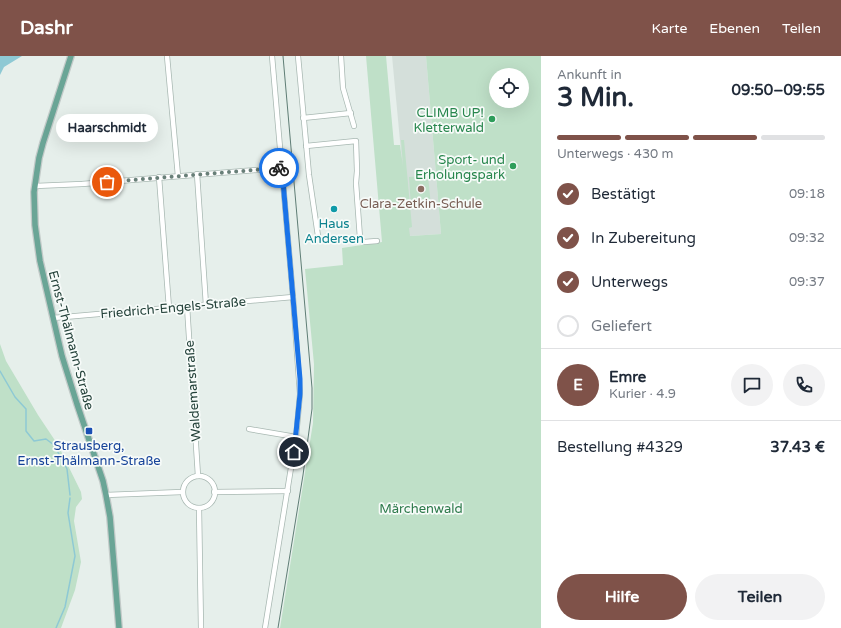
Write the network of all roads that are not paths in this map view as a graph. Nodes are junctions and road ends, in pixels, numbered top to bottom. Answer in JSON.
{"nodes":[{"id":1,"x":166,"y":56,"type":"edge"},
{"id":2,"x":272,"y":56,"type":"edge"},
{"id":3,"x":298,"y":56,"type":"edge"},
{"id":4,"x":340,"y":56,"type":"edge"},
{"id":5,"x":69,"y":57,"type":"edge"},
{"id":6,"x":351,"y":113,"type":"junction"},
{"id":7,"x":303,"y":118,"type":"junction"},
{"id":8,"x":354,"y":126,"type":"dead end"},
{"id":9,"x":306,"y":146,"type":"junction"},
{"id":10,"x":282,"y":168,"type":"junction"},
{"id":11,"x":197,"y":174,"type":"junction"},
{"id":12,"x":178,"y":176,"type":"junction"},
{"id":13,"x":159,"y":177,"type":"junction"},
{"id":14,"x":35,"y":186,"type":"junction"},
{"id":15,"x":318,"y":236,"type":"dead end"},
{"id":16,"x":377,"y":241,"type":"dead end"},
{"id":17,"x":293,"y":297,"type":"junction"},
{"id":18,"x":206,"y":305,"type":"junction"},
{"id":19,"x":187,"y":306,"type":"junction"},
{"id":20,"x":169,"y":308,"type":"junction"},
{"id":21,"x":53,"y":318,"type":"junction"},
{"id":22,"x":249,"y":429,"type":"dead end"},
{"id":23,"x":296,"y":436,"type":"junction"},
{"id":24,"x":198,"y":476,"type":"junction"},
{"id":25,"x":288,"y":491,"type":"junction"},
{"id":26,"x":182,"y":492,"type":"junction"},
{"id":27,"x":214,"y":492,"type":"junction"},
{"id":28,"x":106,"y":495,"type":"junction"},
{"id":29,"x":199,"y":508,"type":"junction"},
{"id":30,"x":119,"y":628,"type":"edge"},
{"id":31,"x":201,"y":628,"type":"edge"},
{"id":32,"x":266,"y":628,"type":"edge"}],
"edges":[{"from":1,"to":12,"type":"street"},
{"from":2,"to":10,"type":"street"},
{"from":3,"to":7,"type":"street"},
{"from":4,"to":6,"type":"street"},
{"from":5,"to":14,"type":"main road","name":"Ernst-Thälmann-Straße"},
{"from":6,"to":7,"type":"street"},
{"from":6,"to":8,"type":"street"},
{"from":7,"to":9,"type":"street"},
{"from":9,"to":15,"type":"street"},
{"from":9,"to":16,"type":"street"},
{"from":10,"to":11,"type":"street"},
{"from":10,"to":17,"type":"street"},
{"from":11,"to":12,"type":"street"},
{"from":11,"to":18,"type":"street"},
{"from":12,"to":13,"type":"street"},
{"from":13,"to":14,"type":"street"},
{"from":13,"to":20,"type":"street"},
{"from":14,"to":21,"type":"main road","name":"Ernst-Thälmann-Straße"},
{"from":17,"to":18,"type":"street","name":"Friedrich-Engels-Straße"},
{"from":17,"to":23,"type":"street"},
{"from":18,"to":19,"type":"street","name":"Friedrich-Engels-Straße"},
{"from":19,"to":20,"type":"street","name":"Friedrich-Engels-Straße"},
{"from":19,"to":24,"type":"street","name":"Waldemarstraße"},
{"from":20,"to":21,"type":"street","name":"Friedrich-Engels-Straße"},
{"from":21,"to":28,"type":"main road","name":"Ernst-Thälmann-Straße"},
{"from":22,"to":23,"type":"street"},
{"from":23,"to":25,"type":"street"},
{"from":24,"to":26,"type":"street"},
{"from":24,"to":27,"type":"street"},
{"from":25,"to":27,"type":"street"},
{"from":25,"to":32,"type":"street"},
{"from":26,"to":28,"type":"street"},
{"from":26,"to":29,"type":"street"},
{"from":27,"to":29,"type":"street"},
{"from":28,"to":30,"type":"main road","name":"Ernst-Thälmann-Straße"},
{"from":29,"to":31,"type":"street"}]}
